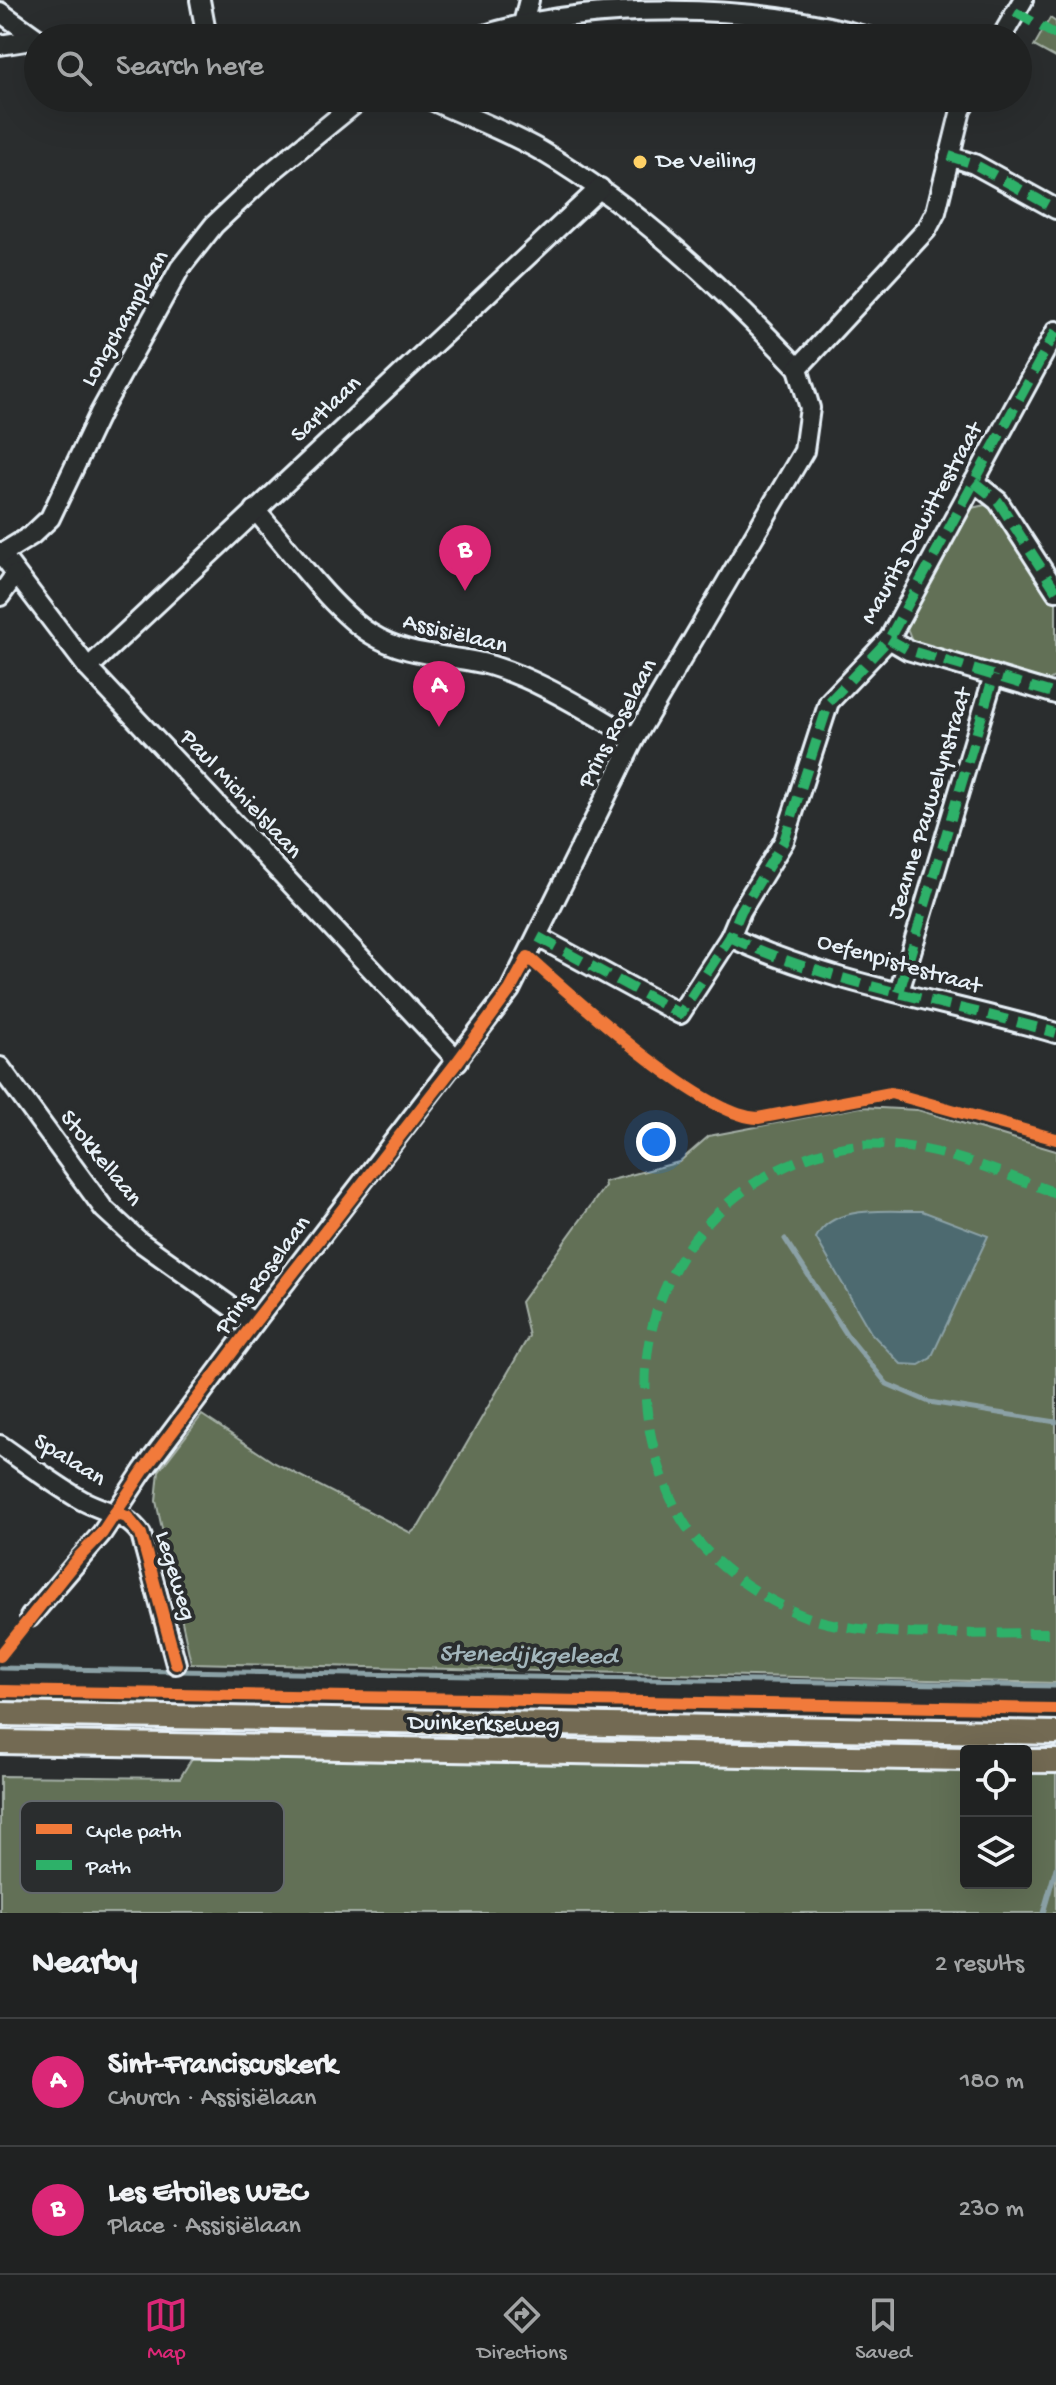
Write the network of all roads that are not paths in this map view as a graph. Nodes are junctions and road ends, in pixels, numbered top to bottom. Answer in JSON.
{"nodes":[{"id":1,"x":200,"y":0,"type":"edge"},
{"id":2,"x":529,"y":0,"type":"edge"},
{"id":3,"x":1023,"y":0,"type":"edge"},
{"id":4,"x":606,"y":7,"type":"edge"},
{"id":5,"x":0,"y":12,"type":"edge"},
{"id":6,"x":204,"y":24,"type":"edge"},
{"id":7,"x":523,"y":24,"type":"joint"},
{"id":8,"x":806,"y":24,"type":"edge"},
{"id":9,"x":1009,"y":24,"type":"edge"},
{"id":10,"x":24,"y":29,"type":"edge"},
{"id":11,"x":24,"y":41,"type":"edge"},
{"id":12,"x":0,"y":45,"type":"edge"},
{"id":13,"x":345,"y":112,"type":"edge"},
{"id":14,"x":457,"y":112,"type":"edge"},
{"id":15,"x":963,"y":112,"type":"edge"},
{"id":16,"x":949,"y":156,"type":"junction"},
{"id":17,"x":600,"y":188,"type":"junction"},
{"id":18,"x":1056,"y":209,"type":"edge"},
{"id":19,"x":1056,"y":331,"type":"edge"},
{"id":20,"x":1050,"y":358,"type":"edge"},
{"id":21,"x":798,"y":368,"type":"junction"},
{"id":22,"x":974,"y":482,"type":"junction"},
{"id":23,"x":255,"y":510,"type":"junction"},
{"id":24,"x":1,"y":553,"type":"edge"},
{"id":25,"x":15,"y":575,"type":"junction"},
{"id":26,"x":1056,"y":591,"type":"edge"},
{"id":27,"x":0,"y":596,"type":"edge"},
{"id":28,"x":889,"y":639,"type":"junction"},
{"id":29,"x":88,"y":668,"type":"junction"},
{"id":30,"x":994,"y":675,"type":"junction"},
{"id":31,"x":1056,"y":694,"type":"edge"},
{"id":32,"x":635,"y":738,"type":"junction"},
{"id":33,"x":538,"y":937,"type":"junction"},
{"id":34,"x":730,"y":937,"type":"junction"},
{"id":35,"x":899,"y":992,"type":"junction"},
{"id":36,"x":1055,"y":1030,"type":"edge"},
{"id":37,"x":458,"y":1061,"type":"junction"},
{"id":38,"x":0,"y":1067,"type":"edge"},
{"id":39,"x":254,"y":1323,"type":"junction"},
{"id":40,"x":0,"y":1445,"type":"edge"},
{"id":41,"x":115,"y":1513,"type":"junction"},
{"id":42,"x":30,"y":1617,"type":"dead end"},
{"id":43,"x":176,"y":1664,"type":"dead end"},
{"id":44,"x":0,"y":1714,"type":"edge"},
{"id":45,"x":178,"y":1716,"type":"junction"},
{"id":46,"x":1056,"y":1733,"type":"edge"},
{"id":47,"x":0,"y":1742,"type":"edge"},
{"id":48,"x":200,"y":1745,"type":"junction"},
{"id":49,"x":960,"y":1759,"type":"edge"},
{"id":50,"x":1032,"y":1761,"type":"edge"},
{"id":51,"x":1056,"y":1761,"type":"edge"}],
"edges":[{"from":1,"to":6,"type":"street"},
{"from":2,"to":7,"type":"street"},
{"from":3,"to":9,"type":"street"},
{"from":4,"to":7,"type":"street"},
{"from":4,"to":8,"type":"street"},
{"from":5,"to":10,"type":"street"},
{"from":11,"to":12,"type":"street"},
{"from":13,"to":24,"type":"street","name":"Longchamplaan"},
{"from":14,"to":17,"type":"street"},
{"from":15,"to":16,"type":"street"},
{"from":16,"to":18,"type":"street"},
{"from":16,"to":21,"type":"street"},
{"from":17,"to":21,"type":"street"},
{"from":17,"to":23,"type":"street","name":"Sartlaan"},
{"from":19,"to":20,"type":"street","name":"Maurits Dewittestraat"},
{"from":20,"to":22,"type":"street","name":"Maurits Dewittestraat"},
{"from":21,"to":32,"type":"street","name":"Prins Roselaan"},
{"from":22,"to":26,"type":"street"},
{"from":22,"to":28,"type":"street","name":"Maurits Dewittestraat"},
{"from":23,"to":29,"type":"street","name":"Sartlaan"},
{"from":23,"to":32,"type":"street","name":"Assisiëlaan"},
{"from":24,"to":25,"type":"street","name":"Paul Michielslaan"},
{"from":25,"to":27,"type":"street"},
{"from":25,"to":29,"type":"street","name":"Paul Michielslaan"},
{"from":28,"to":30,"type":"street"},
{"from":28,"to":34,"type":"street","name":"Maurits Dewittestraat"},
{"from":29,"to":37,"type":"street","name":"Paul Michielslaan"},
{"from":30,"to":31,"type":"street"},
{"from":30,"to":35,"type":"street","name":"Jeanne Pauwelynstraat"},
{"from":32,"to":33,"type":"street","name":"Prins Roselaan"},
{"from":33,"to":34,"type":"street","name":"Maurits Dewittestraat"},
{"from":33,"to":37,"type":"street","name":"Prins Roselaan"},
{"from":34,"to":35,"type":"street","name":"Oefenpistestraat"},
{"from":35,"to":36,"type":"street","name":"Oefenpistestraat"},
{"from":37,"to":39,"type":"street","name":"Prins Roselaan"},
{"from":38,"to":39,"type":"street","name":"Stokkellaan"},
{"from":39,"to":41,"type":"street","name":"Prins Roselaan"},
{"from":40,"to":41,"type":"street","name":"Spalaan"},
{"from":41,"to":42,"type":"street","name":"Prins Roselaan"},
{"from":41,"to":43,"type":"street","name":"Legeweg"},
{"from":44,"to":45,"type":"main road","name":"Duinkerkseweg"},
{"from":45,"to":46,"type":"main road","name":"Duinkerkseweg"},
{"from":45,"to":48,"type":"main road"},
{"from":47,"to":48,"type":"main road","name":"Duinkerkseweg"},
{"from":48,"to":49,"type":"main road","name":"Duinkerkseweg"},
{"from":50,"to":51,"type":"main road"}]}
